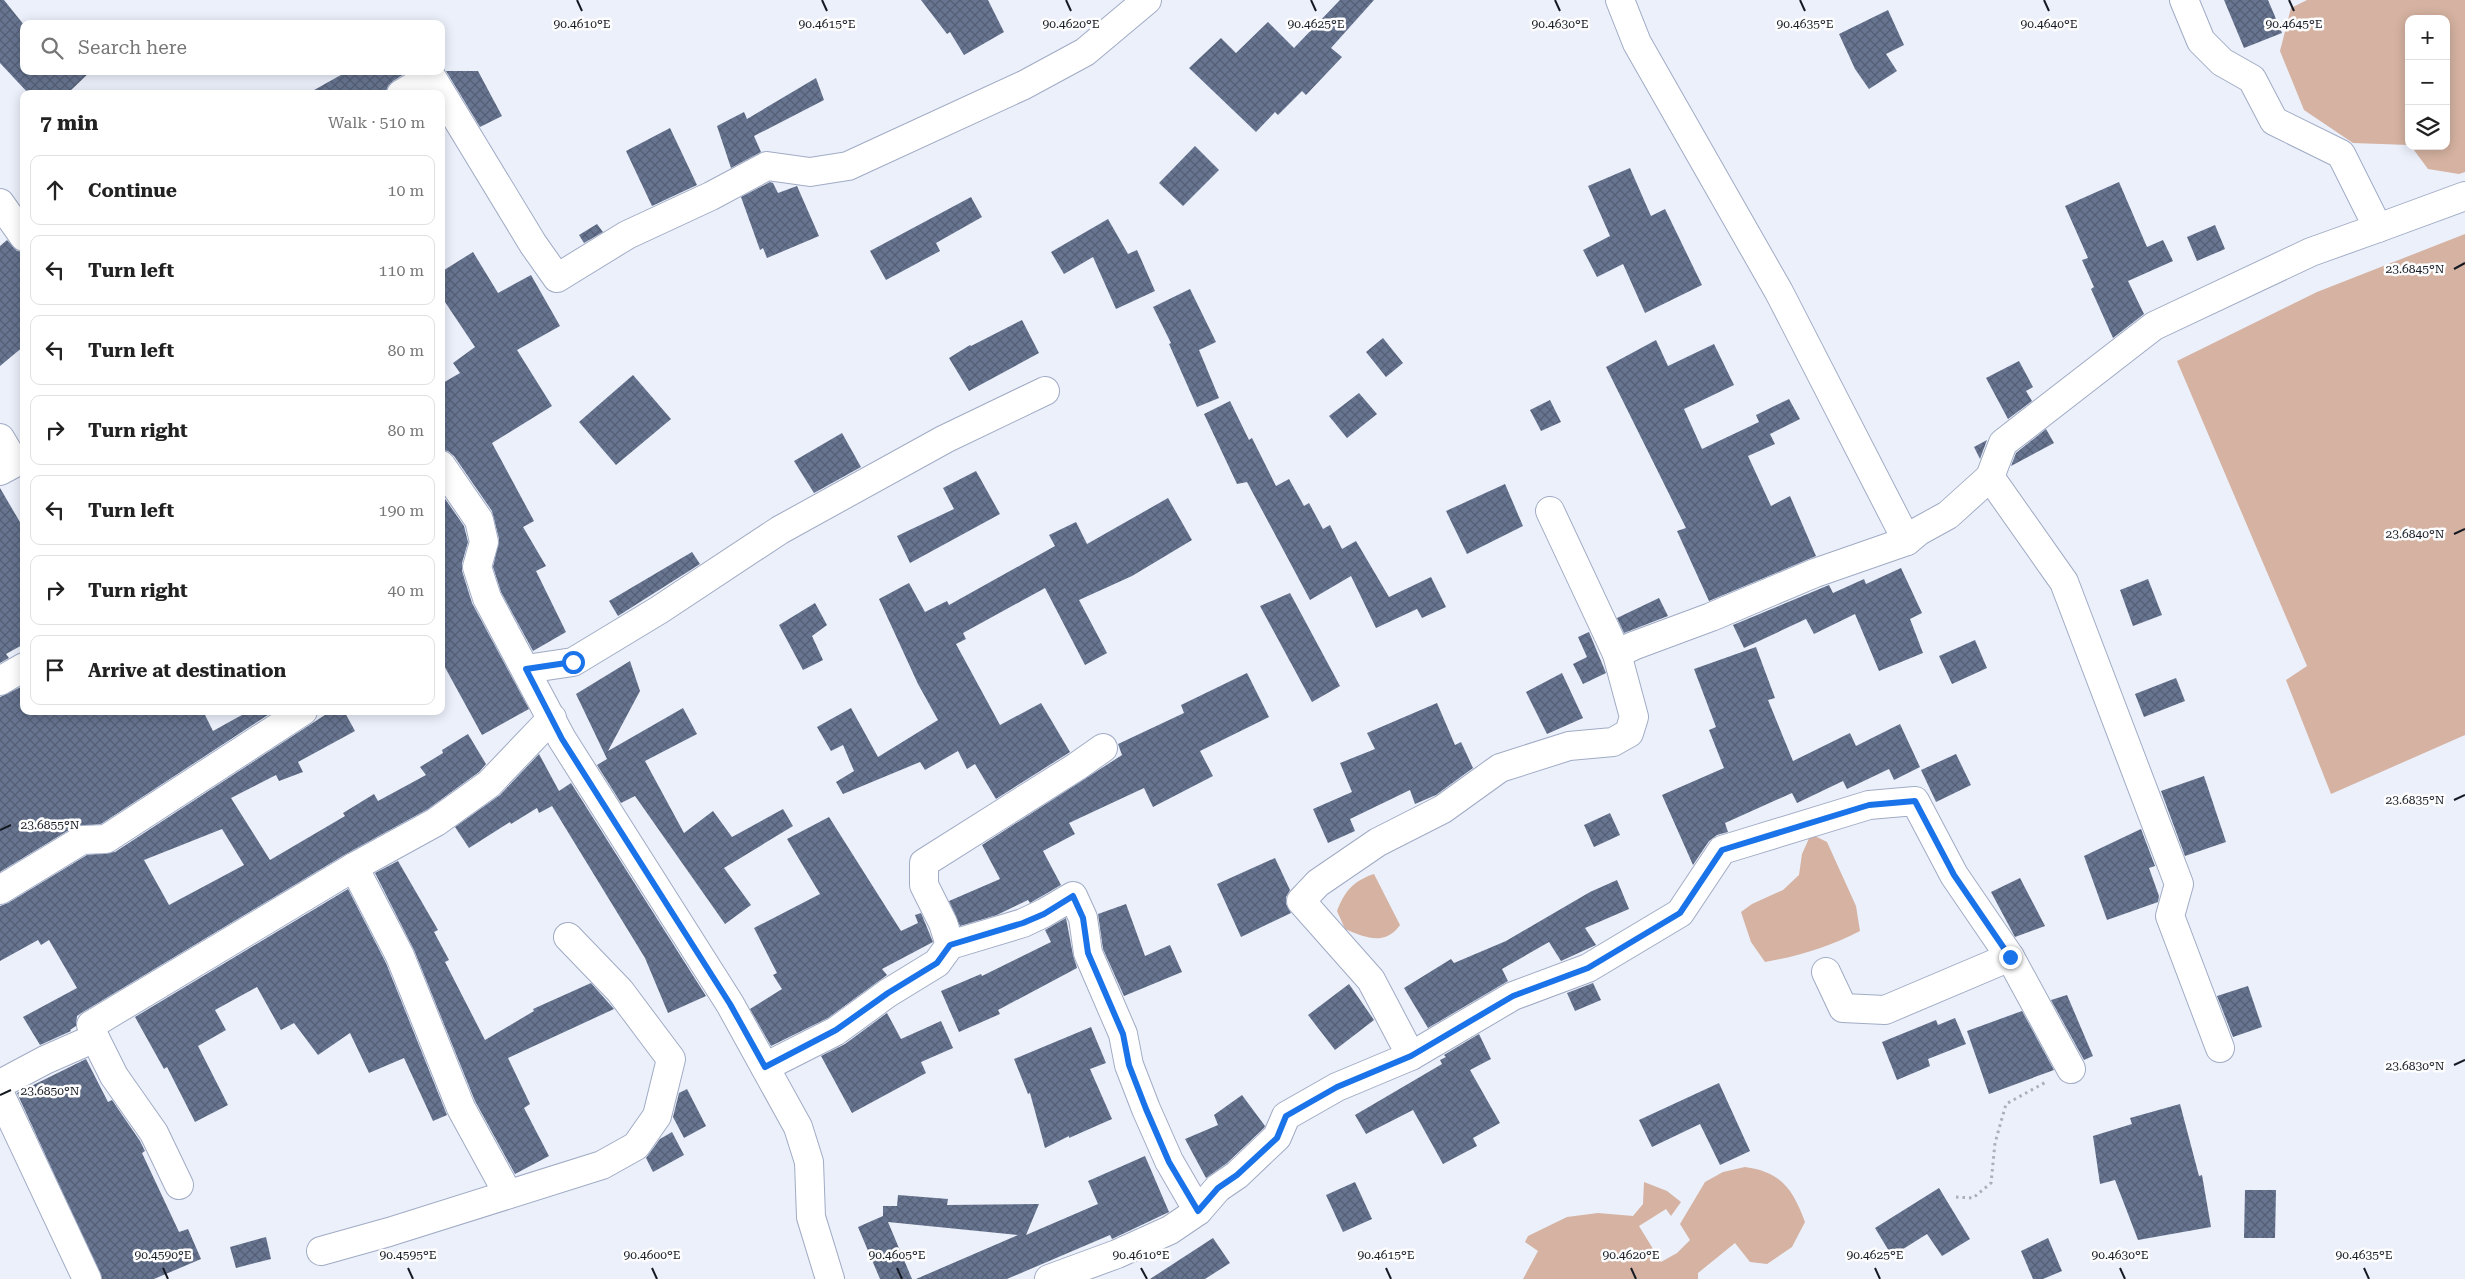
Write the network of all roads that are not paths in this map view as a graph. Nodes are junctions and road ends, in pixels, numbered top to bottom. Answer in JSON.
{"nodes":[{"id":1,"x":1147,"y":0,"type":"edge"},
{"id":2,"x":1620,"y":0,"type":"edge"},
{"id":3,"x":2184,"y":0,"type":"edge"},
{"id":4,"x":407,"y":90,"type":"edge"},
{"id":5,"x":440,"y":90,"type":"edge"},
{"id":6,"x":445,"y":99,"type":"edge"},
{"id":7,"x":2465,"y":196,"type":"edge"},
{"id":8,"x":0,"y":203,"type":"edge"},
{"id":9,"x":2378,"y":228,"type":"junction"},
{"id":10,"x":20,"y":231,"type":"edge"},
{"id":11,"x":1045,"y":391,"type":"dead end"},
{"id":12,"x":0,"y":438,"type":"edge"},
{"id":13,"x":13,"y":470,"type":"edge"},
{"id":14,"x":445,"y":472,"type":"edge"},
{"id":15,"x":1990,"y":477,"type":"junction"},
{"id":16,"x":1550,"y":511,"type":"dead end"},
{"id":17,"x":1907,"y":541,"type":"junction"},
{"id":18,"x":1617,"y":654,"type":"junction"},
{"id":19,"x":526,"y":669,"type":"junction"},
{"id":20,"x":20,"y":670,"type":"edge"},
{"id":21,"x":0,"y":681,"type":"edge"},
{"id":22,"x":297,"y":715,"type":"edge"},
{"id":23,"x":552,"y":718,"type":"junction"},
{"id":24,"x":1103,"y":748,"type":"dead end"},
{"id":25,"x":354,"y":867,"type":"junction"},
{"id":26,"x":0,"y":890,"type":"edge"},
{"id":27,"x":568,"y":937,"type":"dead end"},
{"id":28,"x":950,"y":945,"type":"junction"},
{"id":29,"x":2010,"y":957,"type":"junction"},
{"id":30,"x":1826,"y":972,"type":"dead end"},
{"id":31,"x":95,"y":1038,"type":"junction"},
{"id":32,"x":2220,"y":1048,"type":"dead end"},
{"id":33,"x":1411,"y":1056,"type":"junction"},
{"id":34,"x":765,"y":1067,"type":"junction"},
{"id":35,"x":2071,"y":1069,"type":"road end"},
{"id":36,"x":0,"y":1084,"type":"edge"},
{"id":37,"x":0,"y":1094,"type":"edge"},
{"id":38,"x":179,"y":1184,"type":"dead end"},
{"id":39,"x":508,"y":1194,"type":"junction"},
{"id":40,"x":1198,"y":1211,"type":"junction"},
{"id":41,"x":321,"y":1251,"type":"dead end"},
{"id":42,"x":87,"y":1279,"type":"edge"},
{"id":43,"x":830,"y":1279,"type":"edge"},
{"id":44,"x":1049,"y":1279,"type":"edge"}],
"edges":[{"from":1,"to":6,"type":"street"},
{"from":2,"to":17,"type":"street"},
{"from":3,"to":9,"type":"street"},
{"from":4,"to":5,"type":"street"},
{"from":7,"to":9,"type":"street"},
{"from":8,"to":10,"type":"street"},
{"from":9,"to":15,"type":"street"},
{"from":11,"to":19,"type":"street"},
{"from":12,"to":13,"type":"street"},
{"from":14,"to":19,"type":"street"},
{"from":15,"to":17,"type":"street"},
{"from":15,"to":32,"type":"street"},
{"from":16,"to":18,"type":"street"},
{"from":17,"to":18,"type":"street"},
{"from":18,"to":33,"type":"street"},
{"from":19,"to":23,"type":"street"},
{"from":20,"to":21,"type":"street"},
{"from":22,"to":26,"type":"street"},
{"from":23,"to":25,"type":"street"},
{"from":23,"to":34,"type":"street"},
{"from":24,"to":28,"type":"street"},
{"from":25,"to":31,"type":"street"},
{"from":25,"to":39,"type":"street"},
{"from":27,"to":39,"type":"street"},
{"from":28,"to":34,"type":"street"},
{"from":28,"to":40,"type":"street"},
{"from":29,"to":30,"type":"street"},
{"from":29,"to":33,"type":"street"},
{"from":29,"to":35,"type":"street"},
{"from":31,"to":36,"type":"street"},
{"from":31,"to":38,"type":"street"},
{"from":33,"to":40,"type":"street"},
{"from":34,"to":43,"type":"street"},
{"from":37,"to":42,"type":"street"},
{"from":39,"to":41,"type":"street"},
{"from":40,"to":44,"type":"street"}]}
